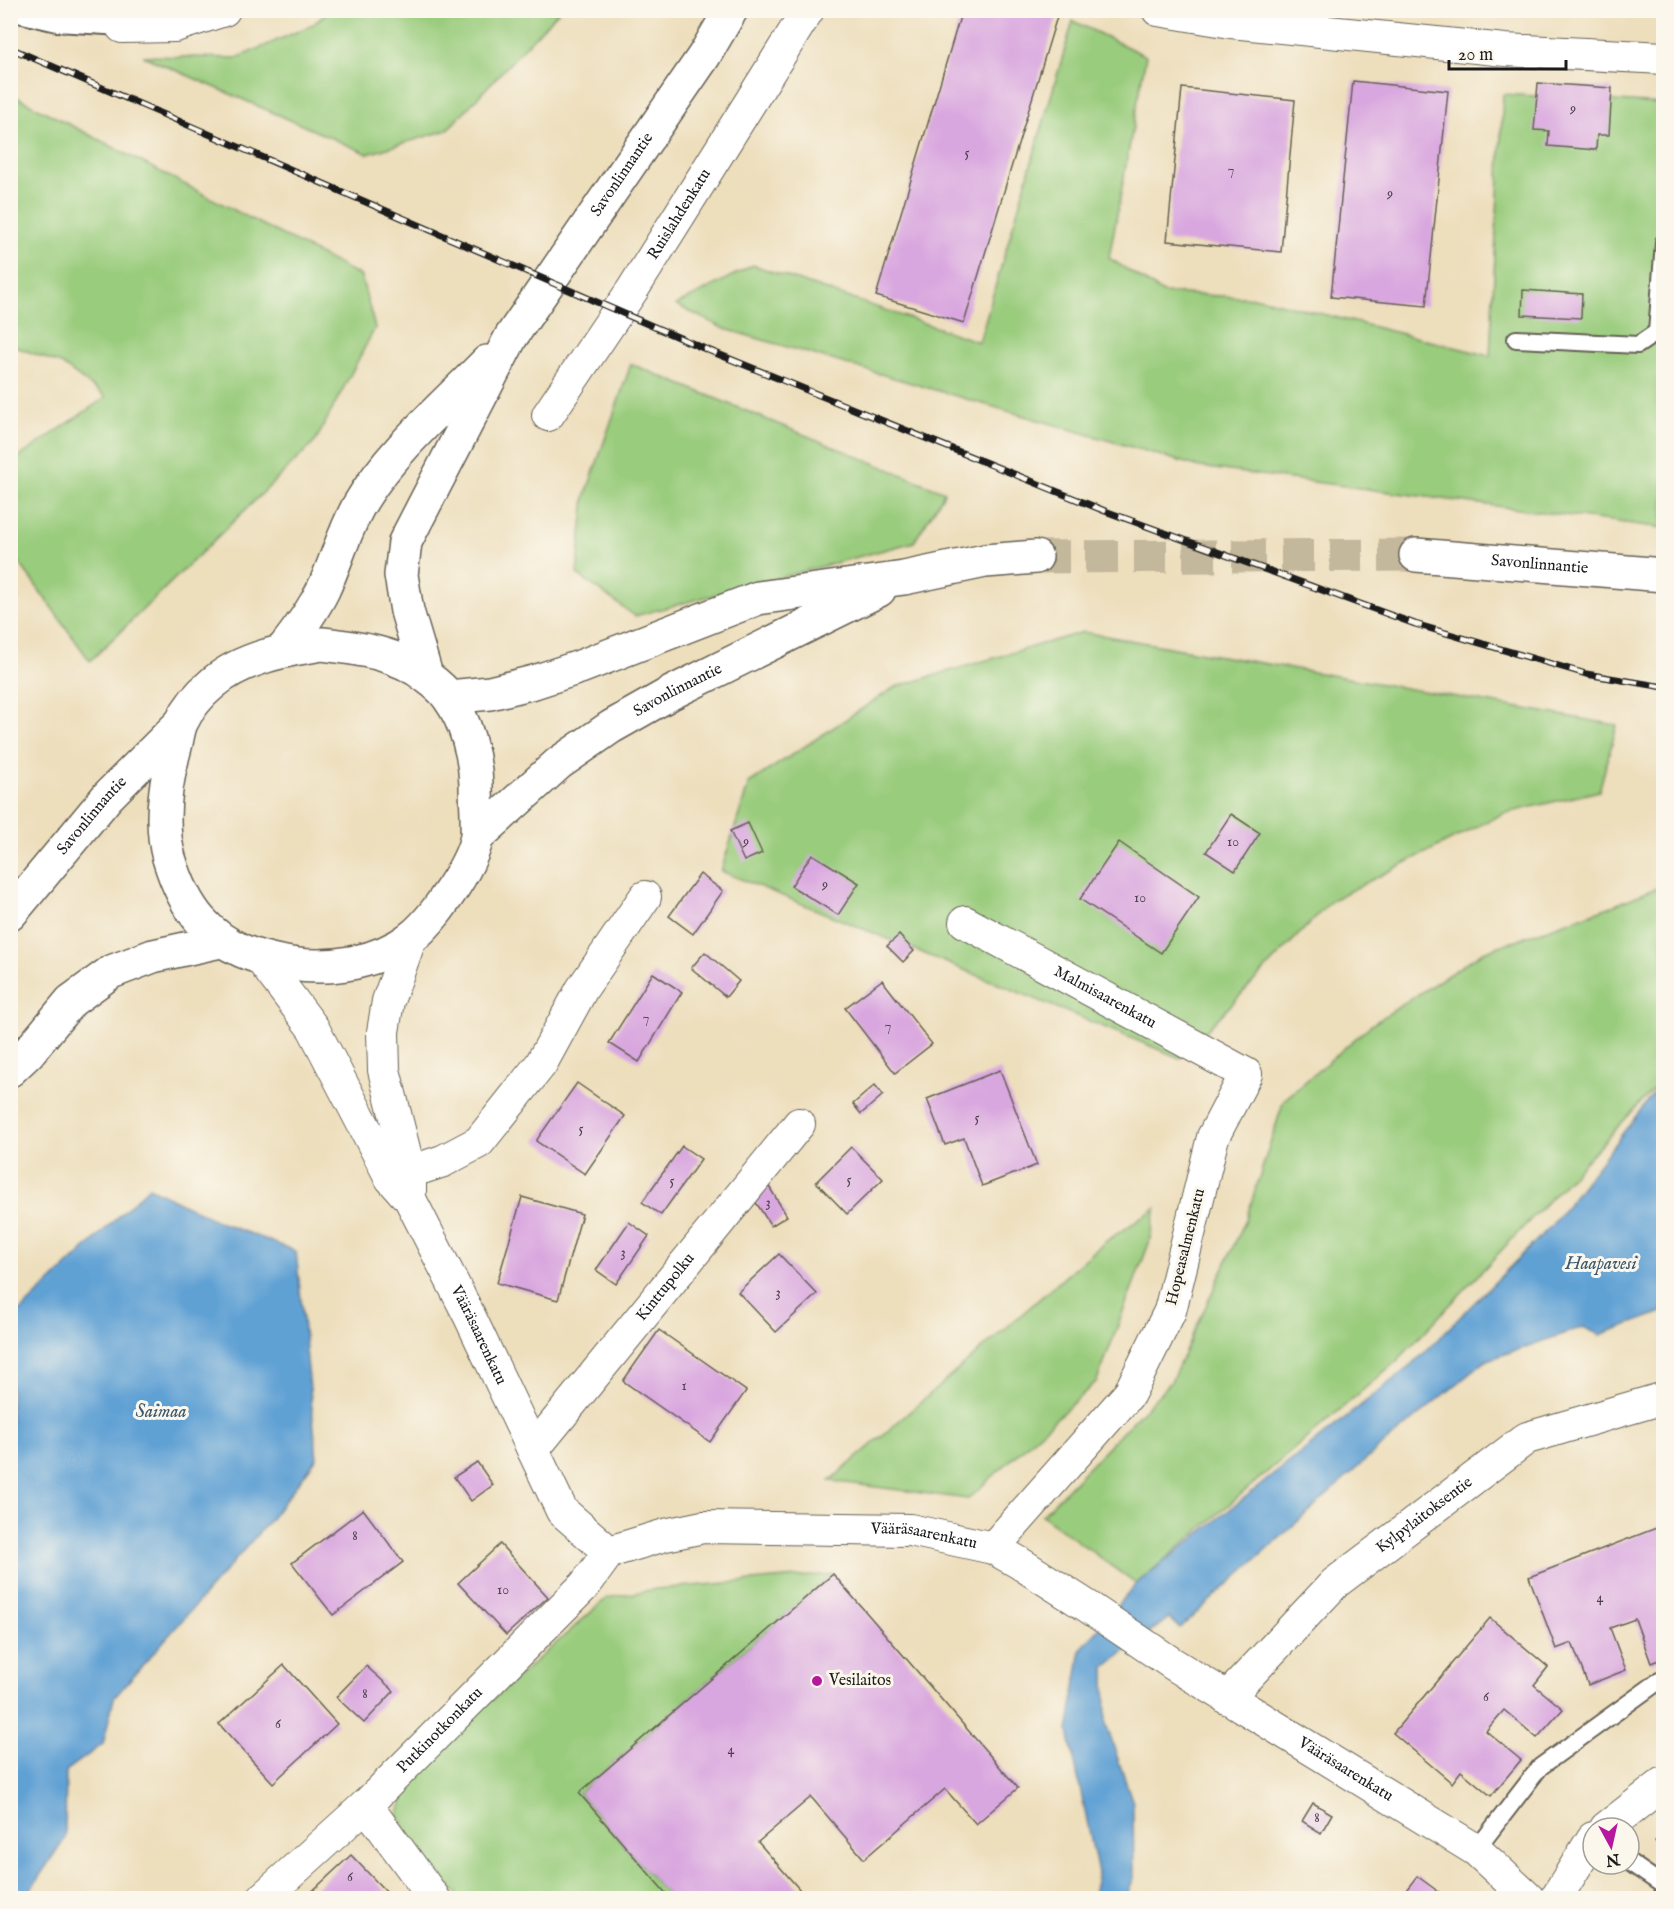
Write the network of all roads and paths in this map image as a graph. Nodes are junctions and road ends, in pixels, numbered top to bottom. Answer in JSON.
{"nodes":[{"id":1,"x":224,"y":10,"type":"edge"},
{"id":2,"x":731,"y":10,"type":"edge"},
{"id":3,"x":808,"y":10,"type":"edge"},
{"id":4,"x":1158,"y":10,"type":"edge"},
{"id":5,"x":10,"y":12,"type":"edge"},
{"id":6,"x":122,"y":27,"type":"joint"},
{"id":7,"x":1664,"y":58,"type":"edge"},
{"id":8,"x":1664,"y":242,"type":"edge"},
{"id":9,"x":511,"y":337,"type":"junction"},
{"id":10,"x":1516,"y":339,"type":"dead end"},
{"id":11,"x":548,"y":415,"type":"dead end"},
{"id":12,"x":1416,"y":555,"type":"tunnel mouth"},
{"id":13,"x":1036,"y":557,"type":"tunnel mouth"},
{"id":14,"x":1664,"y":575,"type":"edge"},
{"id":15,"x":904,"y":578,"type":"junction"},
{"id":16,"x":282,"y":651,"type":"junction"},
{"id":17,"x":437,"y":686,"type":"junction"},
{"id":18,"x":181,"y":723,"type":"junction"},
{"id":19,"x":477,"y":837,"type":"junction"},
{"id":20,"x":645,"y":897,"type":"dead end"},
{"id":21,"x":10,"y":915,"type":"edge"},
{"id":22,"x":965,"y":922,"type":"dead end"},
{"id":23,"x":411,"y":937,"type":"junction"},
{"id":24,"x":221,"y":940,"type":"junction"},
{"id":25,"x":261,"y":959,"type":"junction"},
{"id":26,"x":10,"y":1070,"type":"edge"},
{"id":27,"x":1246,"y":1074,"type":"joint"},
{"id":28,"x":799,"y":1124,"type":"dead end"},
{"id":29,"x":407,"y":1192,"type":"junction"},
{"id":30,"x":1664,"y":1398,"type":"edge"},
{"id":31,"x":533,"y":1450,"type":"junction"},
{"id":32,"x":993,"y":1548,"type":"junction"},
{"id":33,"x":609,"y":1552,"type":"junction"},
{"id":34,"x":1659,"y":1681,"type":"dead end"},
{"id":35,"x":1227,"y":1698,"type":"junction"},
{"id":36,"x":1664,"y":1783,"type":"edge"},
{"id":37,"x":366,"y":1805,"type":"junction"},
{"id":38,"x":1621,"y":1816,"type":"edge"},
{"id":39,"x":1476,"y":1850,"type":"junction"},
{"id":40,"x":1581,"y":1858,"type":"edge"},
{"id":41,"x":1641,"y":1870,"type":"edge"},
{"id":42,"x":1664,"y":1886,"type":"edge"},
{"id":43,"x":263,"y":1899,"type":"edge"},
{"id":44,"x":434,"y":1899,"type":"edge"},
{"id":45,"x":1528,"y":1899,"type":"edge"},
{"id":46,"x":1556,"y":1899,"type":"edge"}],
"edges":[{"from":1,"to":6,"type":"street"},
{"from":2,"to":9,"type":"main road","name":"Savonlinnantie"},
{"from":3,"to":11,"type":"street","name":"Ruislahdenkatu"},
{"from":4,"to":7,"type":"street"},
{"from":5,"to":6,"type":"lane"},
{"from":8,"to":10,"type":"lane"},
{"from":9,"to":16,"type":"main road","name":"Savonlinnantie"},
{"from":9,"to":17,"type":"main road","name":"Savonlinnantie"},
{"from":12,"to":14,"type":"main road","name":"Savonlinnantie"},
{"from":13,"to":15,"type":"main road","name":"Savonlinnantie"},
{"from":15,"to":17,"type":"main road","name":"Savonlinnantie"},
{"from":15,"to":19,"type":"main road","name":"Savonlinnantie"},
{"from":16,"to":17,"type":"main road"},
{"from":16,"to":18,"type":"main road"},
{"from":17,"to":19,"type":"main road"},
{"from":18,"to":21,"type":"main road","name":"Savonlinnantie"},
{"from":18,"to":24,"type":"main road"},
{"from":19,"to":23,"type":"main road"},
{"from":20,"to":29,"type":"street"},
{"from":22,"to":27,"type":"street","name":"Malmisaarenkatu"},
{"from":23,"to":25,"type":"main road"},
{"from":23,"to":29,"type":"street"},
{"from":24,"to":25,"type":"main road"},
{"from":24,"to":26,"type":"main road"},
{"from":25,"to":29,"type":"street","name":"Vääräsaarenkatu"},
{"from":27,"to":32,"type":"street","name":"Hopeasalmenkatu"},
{"from":28,"to":31,"type":"street","name":"Kinttupolku"},
{"from":29,"to":31,"type":"street","name":"Vääräsaarenkatu"},
{"from":30,"to":35,"type":"street","name":"Kylpylaitoksentie"},
{"from":31,"to":33,"type":"street","name":"Vääräsaarenkatu"},
{"from":32,"to":33,"type":"street","name":"Vääräsaarenkatu"},
{"from":32,"to":35,"type":"street","name":"Vääräsaarenkatu"},
{"from":33,"to":37,"type":"street","name":"Putkinotkonkatu"},
{"from":34,"to":39,"type":"lane"},
{"from":35,"to":39,"type":"street","name":"Vääräsaarenkatu"},
{"from":36,"to":38,"type":"street"},
{"from":37,"to":43,"type":"street","name":"Putkinotkonkatu"},
{"from":37,"to":44,"type":"street"},
{"from":39,"to":45,"type":"street","name":"Vääräsaarenkatu"},
{"from":40,"to":46,"type":"street"},
{"from":41,"to":42,"type":"lane"}]}
